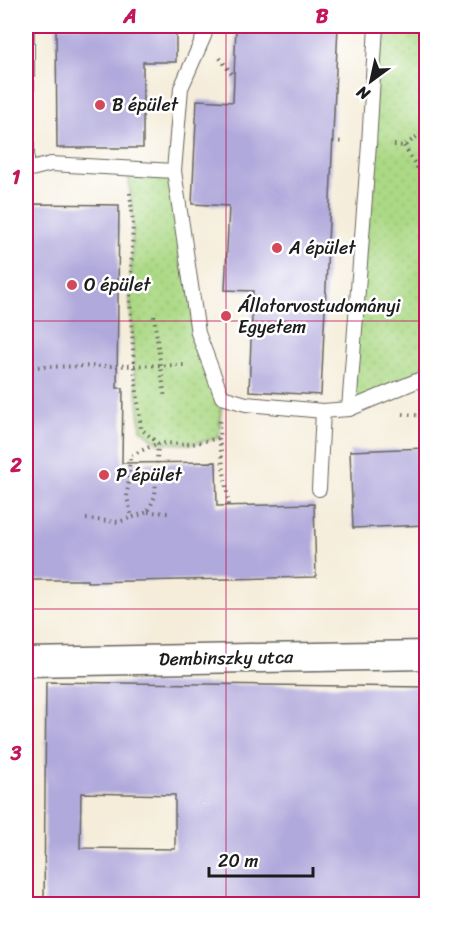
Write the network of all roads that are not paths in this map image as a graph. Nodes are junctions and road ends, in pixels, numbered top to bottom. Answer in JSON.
{"nodes":[{"id":1,"x":27,"y":26,"type":"edge"},
{"id":2,"x":207,"y":26,"type":"edge"},
{"id":3,"x":376,"y":26,"type":"edge"},
{"id":4,"x":26,"y":171,"type":"edge"},
{"id":5,"x":174,"y":171,"type":"junction"},
{"id":6,"x":426,"y":377,"type":"edge"},
{"id":7,"x":349,"y":409,"type":"junction"},
{"id":8,"x":323,"y":411,"type":"junction"},
{"id":9,"x":320,"y":489,"type":"dead end"},
{"id":10,"x":426,"y":655,"type":"edge"},
{"id":11,"x":26,"y":662,"type":"edge"}],
"edges":[{"from":1,"to":4,"type":"lane"},
{"from":2,"to":5,"type":"lane"},
{"from":3,"to":7,"type":"lane"},
{"from":4,"to":5,"type":"lane"},
{"from":5,"to":8,"type":"lane"},
{"from":6,"to":7,"type":"lane"},
{"from":7,"to":8,"type":"lane"},
{"from":8,"to":9,"type":"lane"},
{"from":10,"to":11,"type":"street","name":"Dembinszky utca"}]}
